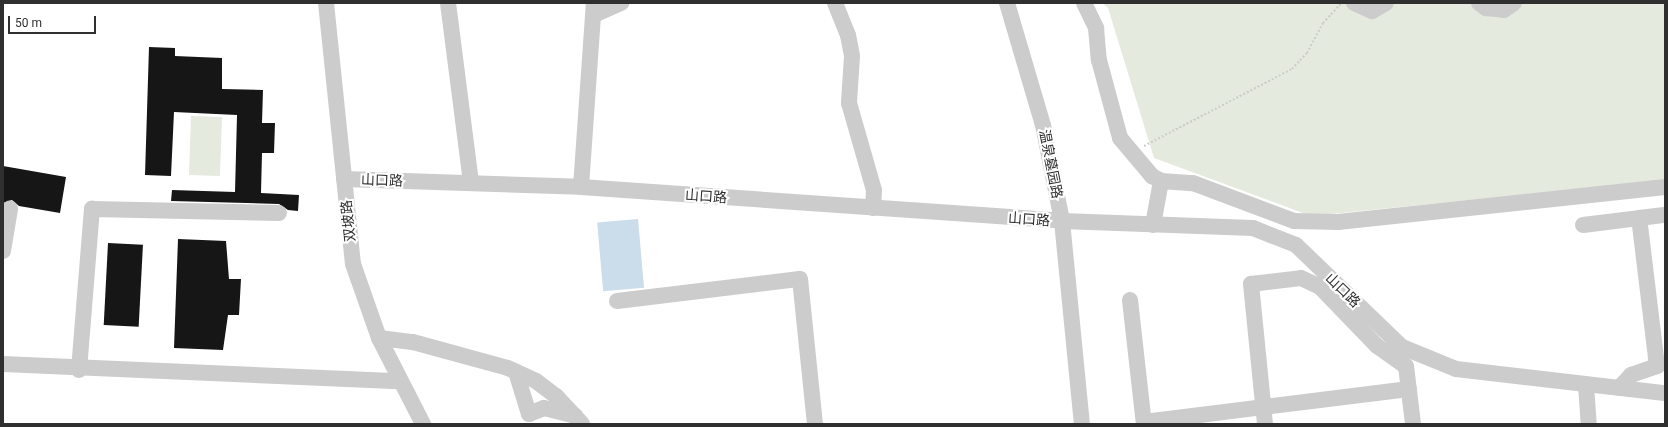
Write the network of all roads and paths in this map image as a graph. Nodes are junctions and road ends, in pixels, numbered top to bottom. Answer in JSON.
{"nodes":[{"id":1,"x":326,"y":3,"type":"edge"},
{"id":2,"x":448,"y":3,"type":"edge"},
{"id":3,"x":621,"y":3,"type":"edge"},
{"id":4,"x":835,"y":3,"type":"edge"},
{"id":5,"x":1007,"y":3,"type":"edge"},
{"id":6,"x":1084,"y":3,"type":"edge"},
{"id":7,"x":1342,"y":3,"type":"edge"},
{"id":8,"x":1354,"y":3,"type":"edge"},
{"id":9,"x":1478,"y":3,"type":"edge"},
{"id":10,"x":1514,"y":3,"type":"edge"},
{"id":11,"x":1382,"y":4,"type":"edge"},
{"id":12,"x":594,"y":9,"type":"edge"},
{"id":13,"x":1130,"y":152,"type":"junction"},
{"id":14,"x":344,"y":179,"type":"junction"},
{"id":15,"x":1161,"y":181,"type":"junction"},
{"id":16,"x":471,"y":183,"type":"junction"},
{"id":17,"x":581,"y":187,"type":"junction"},
{"id":18,"x":1665,"y":187,"type":"edge"},
{"id":19,"x":873,"y":208,"type":"junction"},
{"id":20,"x":10,"y":209,"type":"dead end"},
{"id":21,"x":279,"y":214,"type":"dead end"},
{"id":22,"x":1665,"y":215,"type":"edge"},
{"id":23,"x":1639,"y":218,"type":"junction"},
{"id":24,"x":1062,"y":221,"type":"junction"},
{"id":25,"x":1153,"y":225,"type":"junction"},
{"id":26,"x":1583,"y":225,"type":"dead end"},
{"id":27,"x":3,"y":251,"type":"edge"},
{"id":28,"x":1130,"y":300,"type":"dead end"},
{"id":29,"x":617,"y":301,"type":"dead end"},
{"id":30,"x":1658,"y":321,"type":"edge"},
{"id":31,"x":379,"y":338,"type":"junction"},
{"id":32,"x":3,"y":364,"type":"edge"},
{"id":33,"x":79,"y":370,"type":"junction"},
{"id":34,"x":516,"y":372,"type":"junction"},
{"id":35,"x":1665,"y":381,"type":"edge"},
{"id":36,"x":400,"y":382,"type":"junction"},
{"id":37,"x":1586,"y":385,"type":"junction"},
{"id":38,"x":1619,"y":388,"type":"junction"},
{"id":39,"x":1410,"y":389,"type":"junction"},
{"id":40,"x":1637,"y":390,"type":"junction"},
{"id":41,"x":1665,"y":392,"type":"edge"},
{"id":42,"x":1263,"y":407,"type":"junction"},
{"id":43,"x":578,"y":420,"type":"edge"},
{"id":44,"x":1144,"y":423,"type":"edge"},
{"id":45,"x":423,"y":424,"type":"edge"},
{"id":46,"x":815,"y":424,"type":"edge"},
{"id":47,"x":1082,"y":424,"type":"edge"},
{"id":48,"x":1265,"y":424,"type":"edge"},
{"id":49,"x":1413,"y":424,"type":"edge"},
{"id":50,"x":1589,"y":424,"type":"edge"}],
"edges":[{"from":1,"to":14,"type":"street","name":"双坡路"},
{"from":2,"to":16,"type":"street"},
{"from":3,"to":12,"type":"street"},
{"from":4,"to":19,"type":"street"},
{"from":5,"to":24,"type":"street","name":"温泉墓园路"},
{"from":6,"to":13,"type":"street"},
{"from":7,"to":13,"type":"path"},
{"from":8,"to":11,"type":"street"},
{"from":9,"to":10,"type":"street"},
{"from":12,"to":17,"type":"street"},
{"from":13,"to":15,"type":"street"},
{"from":14,"to":16,"type":"street","name":"山口路"},
{"from":14,"to":31,"type":"street","name":"双坡路"},
{"from":15,"to":18,"type":"street"},
{"from":15,"to":25,"type":"street"},
{"from":16,"to":17,"type":"street","name":"山口路"},
{"from":17,"to":19,"type":"street","name":"山口路"},
{"from":19,"to":24,"type":"street","name":"山口路"},
{"from":20,"to":27,"type":"street"},
{"from":21,"to":33,"type":"street"},
{"from":22,"to":23,"type":"street"},
{"from":23,"to":26,"type":"street"},
{"from":23,"to":30,"type":"street"},
{"from":24,"to":25,"type":"street","name":"山口路"},
{"from":24,"to":47,"type":"street","name":"温泉墓园路"},
{"from":25,"to":37,"type":"street","name":"山口路"},
{"from":28,"to":44,"type":"street"},
{"from":29,"to":46,"type":"street"},
{"from":30,"to":38,"type":"street"},
{"from":31,"to":34,"type":"street"},
{"from":31,"to":36,"type":"street","name":"双坡路"},
{"from":32,"to":33,"type":"street"},
{"from":33,"to":36,"type":"street"},
{"from":34,"to":43,"type":"street"},
{"from":34,"to":43,"type":"street"},
{"from":35,"to":40,"type":"street"},
{"from":36,"to":45,"type":"street","name":"双坡路"},
{"from":37,"to":38,"type":"street","name":"山口路"},
{"from":37,"to":50,"type":"street"},
{"from":38,"to":40,"type":"street","name":"山口路"},
{"from":39,"to":42,"type":"street"},
{"from":39,"to":42,"type":"street"},
{"from":39,"to":49,"type":"street"},
{"from":40,"to":41,"type":"street","name":"山口路"},
{"from":42,"to":44,"type":"street"},
{"from":42,"to":48,"type":"street"}]}
